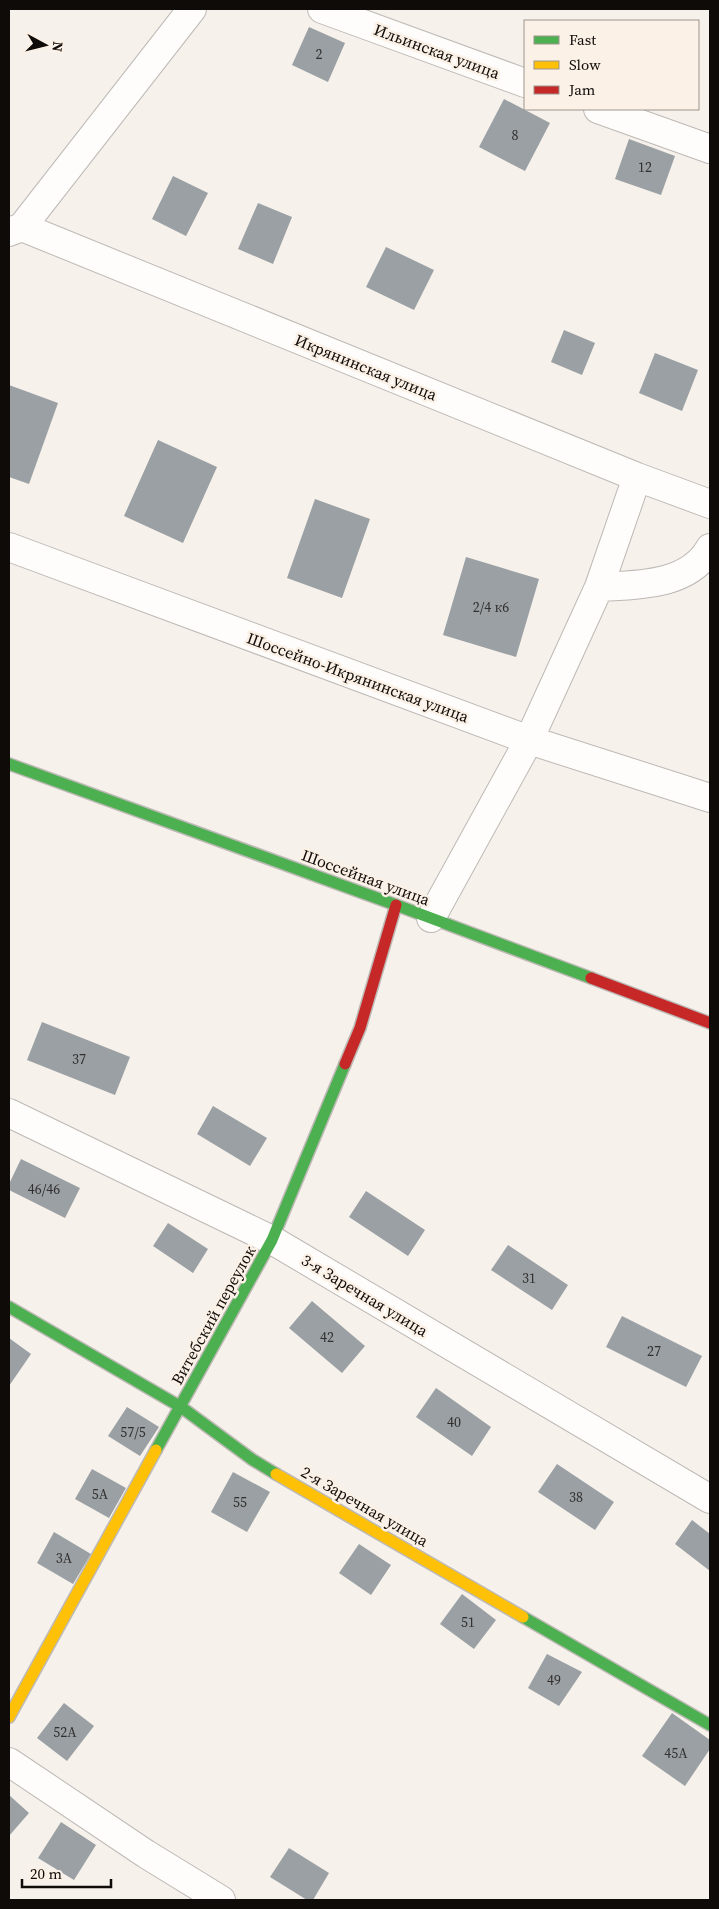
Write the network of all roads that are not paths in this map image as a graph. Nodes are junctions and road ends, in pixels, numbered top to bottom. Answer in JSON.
{"nodes":[{"id":1,"x":192,"y":9,"type":"edge"},
{"id":2,"x":322,"y":9,"type":"edge"},
{"id":3,"x":524,"y":83,"type":"edge"},
{"id":4,"x":601,"y":110,"type":"edge"},
{"id":5,"x":710,"y":149,"type":"edge"},
{"id":6,"x":15,"y":230,"type":"edge"},
{"id":7,"x":636,"y":476,"type":"junction"},
{"id":8,"x":710,"y":504,"type":"edge"},
{"id":9,"x":9,"y":547,"type":"edge"},
{"id":10,"x":710,"y":548,"type":"edge"},
{"id":11,"x":599,"y":587,"type":"junction"},
{"id":12,"x":529,"y":740,"type":"junction"},
{"id":13,"x":9,"y":764,"type":"edge"},
{"id":14,"x":710,"y":798,"type":"edge"},
{"id":15,"x":396,"y":905,"type":"junction"},
{"id":16,"x":431,"y":918,"type":"junction"},
{"id":17,"x":710,"y":1023,"type":"edge"},
{"id":18,"x":9,"y":1114,"type":"edge"},
{"id":19,"x":272,"y":1240,"type":"junction"},
{"id":20,"x":9,"y":1307,"type":"edge"},
{"id":21,"x":181,"y":1407,"type":"junction"},
{"id":22,"x":710,"y":1499,"type":"edge"},
{"id":23,"x":9,"y":1717,"type":"edge"},
{"id":24,"x":710,"y":1725,"type":"edge"},
{"id":25,"x":9,"y":1762,"type":"edge"},
{"id":26,"x":221,"y":1900,"type":"edge"}],
"edges":[{"from":1,"to":6,"type":"street"},
{"from":2,"to":3,"type":"street","name":"Ильинская улица"},
{"from":4,"to":5,"type":"street"},
{"from":6,"to":7,"type":"street","name":"Икрянинская улица"},
{"from":7,"to":8,"type":"street","name":"Икрянинская улица"},
{"from":7,"to":11,"type":"street"},
{"from":9,"to":12,"type":"street","name":"Шоссейно-Икрянинская улица"},
{"from":10,"to":11,"type":"street"},
{"from":11,"to":12,"type":"street"},
{"from":12,"to":14,"type":"street","name":"Шоссейно-Икрянинская улица"},
{"from":12,"to":16,"type":"street"},
{"from":13,"to":15,"type":"street","name":"Шоссейная улица"},
{"from":15,"to":16,"type":"street","name":"Шоссейная улица"},
{"from":15,"to":19,"type":"street","name":"Витебский переулок"},
{"from":16,"to":17,"type":"street","name":"Шоссейная улица"},
{"from":18,"to":19,"type":"street","name":"3-я Заречная улица"},
{"from":19,"to":21,"type":"street","name":"Витебский переулок"},
{"from":19,"to":22,"type":"street","name":"3-я Заречная улица"},
{"from":20,"to":21,"type":"street","name":"2-я Заречная улица"},
{"from":21,"to":23,"type":"street","name":"Витебский переулок"},
{"from":21,"to":24,"type":"street","name":"2-я Заречная улица"},
{"from":25,"to":26,"type":"street"}]}
